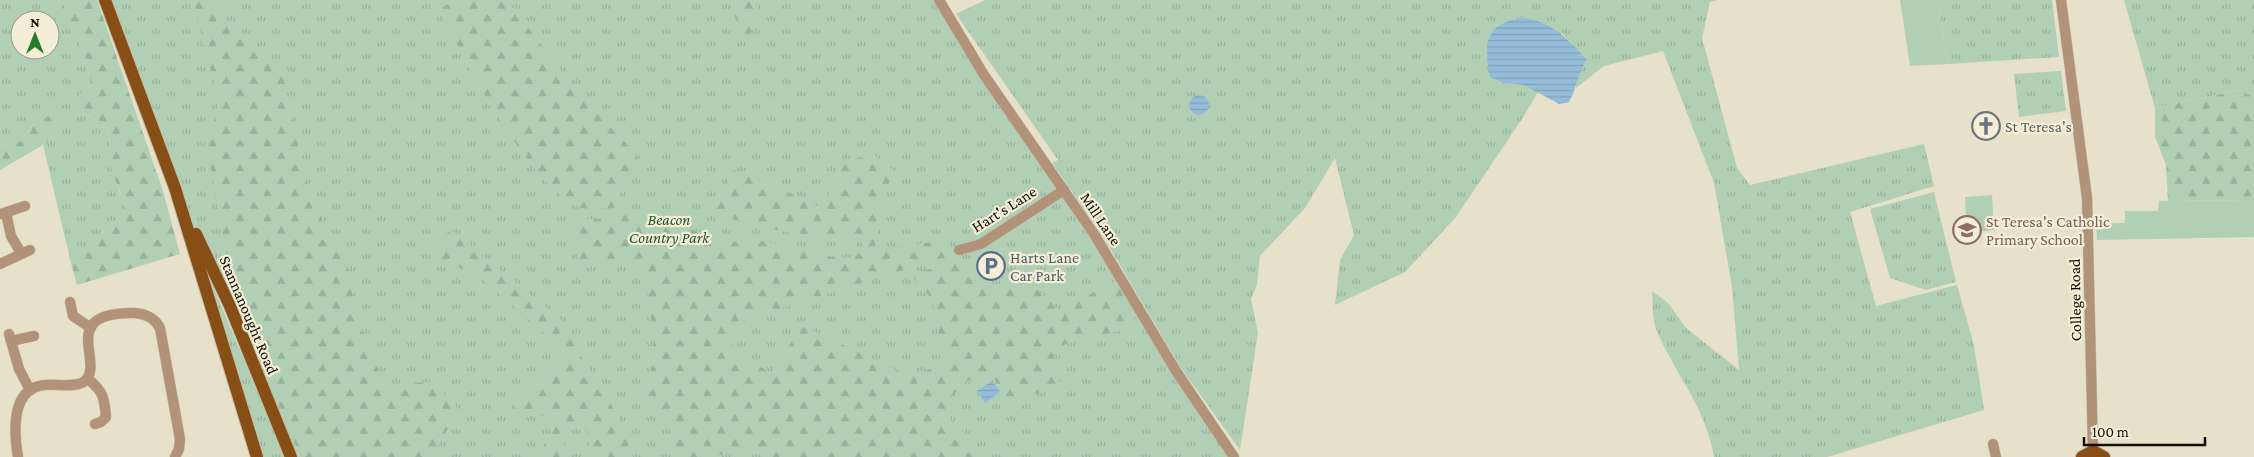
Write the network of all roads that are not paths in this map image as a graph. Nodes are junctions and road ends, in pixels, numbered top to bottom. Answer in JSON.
{"nodes":[{"id":1,"x":105,"y":0,"type":"edge"},
{"id":2,"x":940,"y":0,"type":"edge"},
{"id":3,"x":2062,"y":0,"type":"edge"},
{"id":4,"x":175,"y":188,"type":"junction"},
{"id":5,"x":1064,"y":190,"type":"junction"},
{"id":6,"x":25,"y":206,"type":"dead end"},
{"id":7,"x":3,"y":213,"type":"edge"},
{"id":8,"x":959,"y":250,"type":"dead end"},
{"id":9,"x":0,"y":264,"type":"edge"},
{"id":10,"x":68,"y":300,"type":"dead end"},
{"id":11,"x":91,"y":328,"type":"junction"},
{"id":12,"x":34,"y":336,"type":"dead end"},
{"id":13,"x":88,"y":379,"type":"junction"},
{"id":14,"x":30,"y":390,"type":"junction"},
{"id":15,"x":96,"y":424,"type":"dead end"},
{"id":16,"x":1992,"y":444,"type":"dead end"},
{"id":17,"x":2093,"y":455,"type":"edge"},
{"id":18,"x":18,"y":457,"type":"edge"},
{"id":19,"x":174,"y":457,"type":"edge"},
{"id":20,"x":257,"y":457,"type":"edge"},
{"id":21,"x":290,"y":457,"type":"edge"},
{"id":22,"x":1234,"y":457,"type":"edge"},
{"id":23,"x":1995,"y":457,"type":"edge"}],
"edges":[{"from":1,"to":4,"type":"main road","name":"Stannanought Road"},
{"from":2,"to":5,"type":"street","name":"Mill Lane"},
{"from":3,"to":17,"type":"street","name":"College Road"},
{"from":4,"to":20,"type":"main road","name":"Stannanought Road"},
{"from":4,"to":21,"type":"main road","name":"Stannanought Road"},
{"from":5,"to":8,"type":"street","name":"Hart's Lane"},
{"from":5,"to":22,"type":"street","name":"Mill Lane"},
{"from":6,"to":7,"type":"street"},
{"from":7,"to":9,"type":"street"},
{"from":10,"to":11,"type":"street"},
{"from":11,"to":13,"type":"street"},
{"from":11,"to":19,"type":"street"},
{"from":12,"to":14,"type":"street"},
{"from":13,"to":14,"type":"street"},
{"from":13,"to":15,"type":"street"},
{"from":14,"to":18,"type":"street"},
{"from":16,"to":23,"type":"street"}]}
